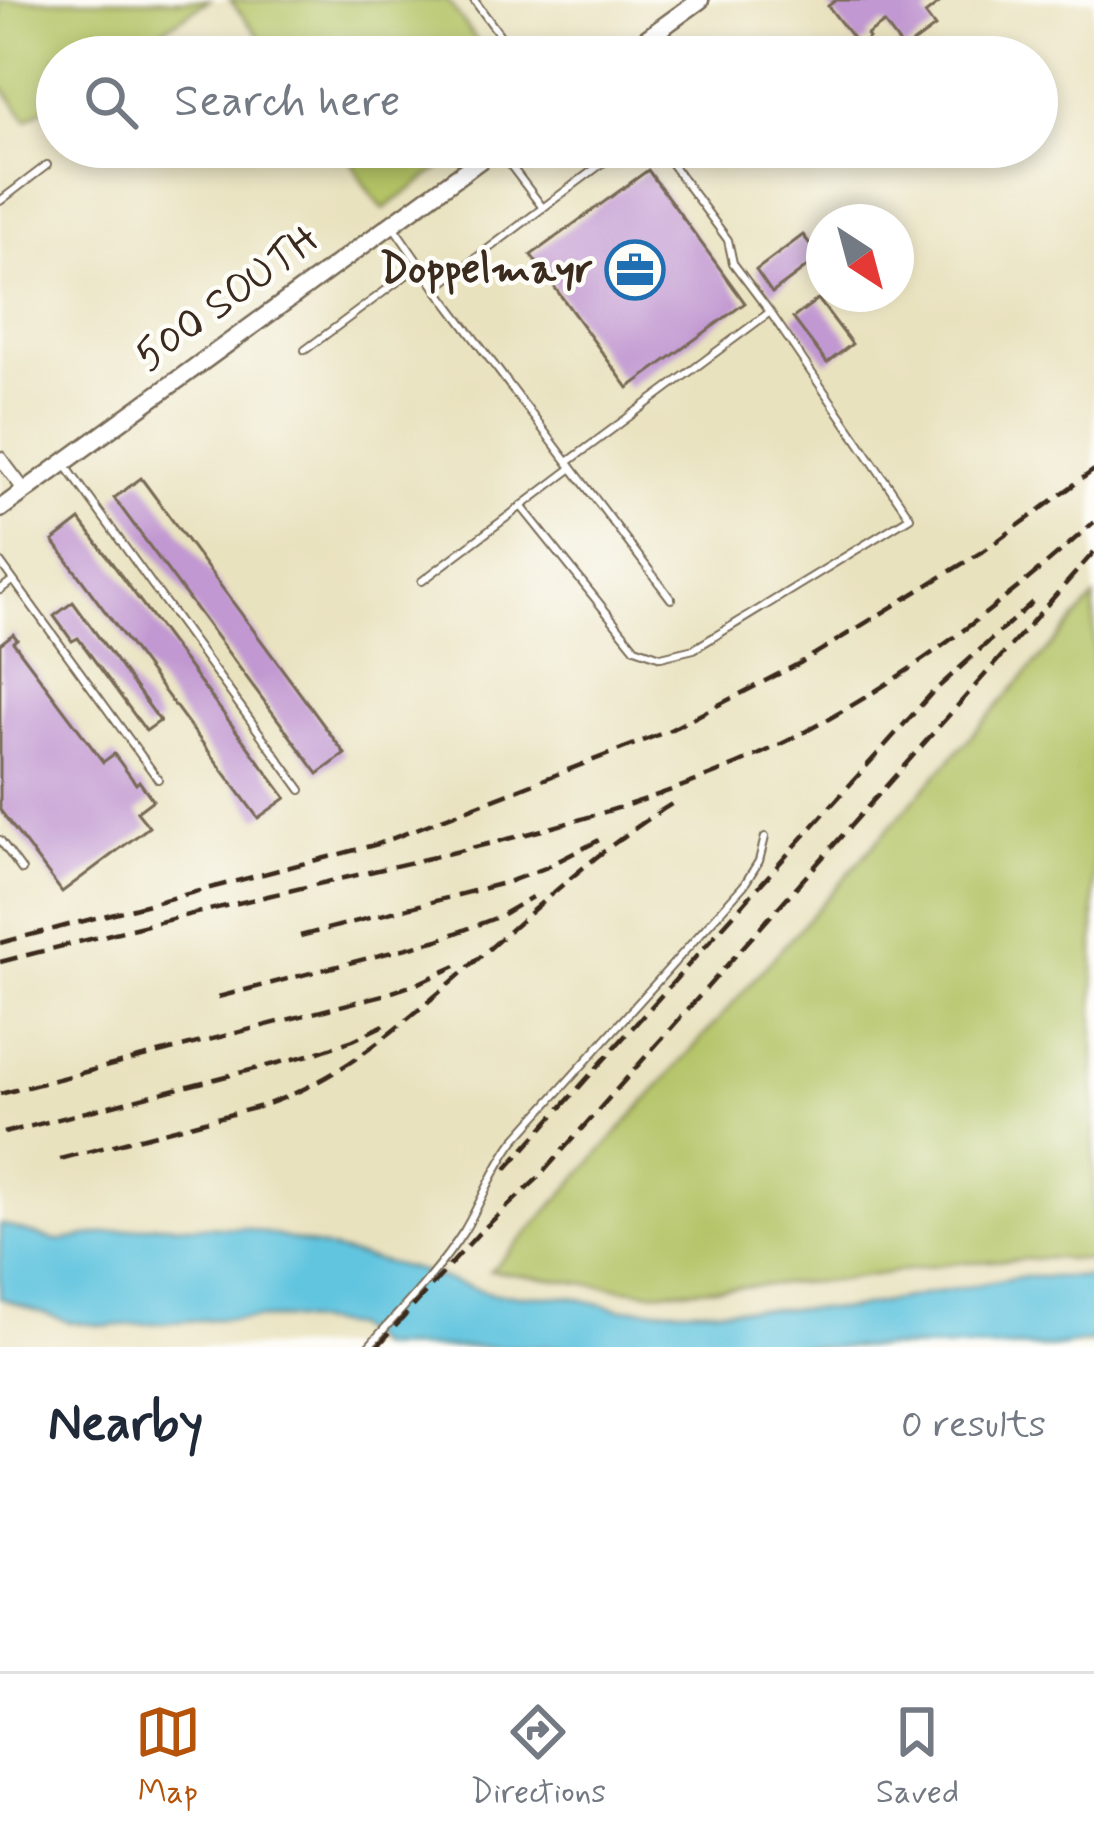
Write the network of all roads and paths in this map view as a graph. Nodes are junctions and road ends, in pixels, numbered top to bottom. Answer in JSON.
{"nodes":[{"id":1,"x":474,"y":0,"type":"edge"},
{"id":2,"x":700,"y":0,"type":"edge"},
{"id":3,"x":501,"y":36,"type":"edge"},
{"id":4,"x":650,"y":36,"type":"edge"},
{"id":5,"x":43,"y":168,"type":"edge"},
{"id":6,"x":468,"y":168,"type":"edge"},
{"id":7,"x":513,"y":168,"type":"edge"},
{"id":8,"x":596,"y":168,"type":"edge"},
{"id":9,"x":675,"y":168,"type":"edge"},
{"id":10,"x":0,"y":201,"type":"edge"},
{"id":11,"x":543,"y":208,"type":"junction"},
{"id":12,"x":392,"y":224,"type":"junction"},
{"id":13,"x":420,"y":265,"type":"junction"},
{"id":14,"x":436,"y":288,"type":"junction"},
{"id":15,"x":770,"y":312,"type":"junction"},
{"id":16,"x":305,"y":350,"type":"dead end"},
{"id":17,"x":0,"y":458,"type":"edge"},
{"id":18,"x":64,"y":463,"type":"junction"},
{"id":19,"x":570,"y":465,"type":"junction"},
{"id":20,"x":25,"y":491,"type":"junction"},
{"id":21,"x":520,"y":506,"type":"junction"},
{"id":22,"x":0,"y":509,"type":"edge"},
{"id":23,"x":0,"y":562,"type":"edge"},
{"id":24,"x":13,"y":580,"type":"junction"},
{"id":25,"x":422,"y":581,"type":"dead end"},
{"id":26,"x":0,"y":590,"type":"edge"},
{"id":27,"x":671,"y":598,"type":"dead end"},
{"id":28,"x":158,"y":779,"type":"dead end"},
{"id":29,"x":301,"y":790,"type":"dead end"},
{"id":30,"x":765,"y":837,"type":"dead end"},
{"id":31,"x":0,"y":840,"type":"edge"},
{"id":32,"x":22,"y":870,"type":"dead end"},
{"id":33,"x":370,"y":1345,"type":"edge"}],
"edges":[{"from":1,"to":3,"type":"lane"},
{"from":2,"to":4,"type":"street"},
{"from":5,"to":10,"type":"lane"},
{"from":6,"to":12,"type":"street","name":"500 SOUTH"},
{"from":7,"to":11,"type":"lane"},
{"from":8,"to":11,"type":"lane"},
{"from":9,"to":15,"type":"lane"},
{"from":11,"to":14,"type":"lane"},
{"from":12,"to":13,"type":"lane"},
{"from":12,"to":18,"type":"street","name":"500 SOUTH"},
{"from":13,"to":14,"type":"lane"},
{"from":13,"to":16,"type":"lane"},
{"from":14,"to":19,"type":"lane"},
{"from":15,"to":19,"type":"lane"},
{"from":15,"to":21,"type":"lane"},
{"from":17,"to":20,"type":"street"},
{"from":18,"to":20,"type":"street","name":"500 SOUTH"},
{"from":18,"to":29,"type":"lane"},
{"from":19,"to":21,"type":"lane"},
{"from":19,"to":27,"type":"lane"},
{"from":20,"to":22,"type":"street","name":"500 SOUTH"},
{"from":21,"to":25,"type":"lane"},
{"from":23,"to":24,"type":"lane"},
{"from":24,"to":26,"type":"lane"},
{"from":24,"to":28,"type":"lane"},
{"from":30,"to":33,"type":"lane"},
{"from":31,"to":32,"type":"lane"}]}
